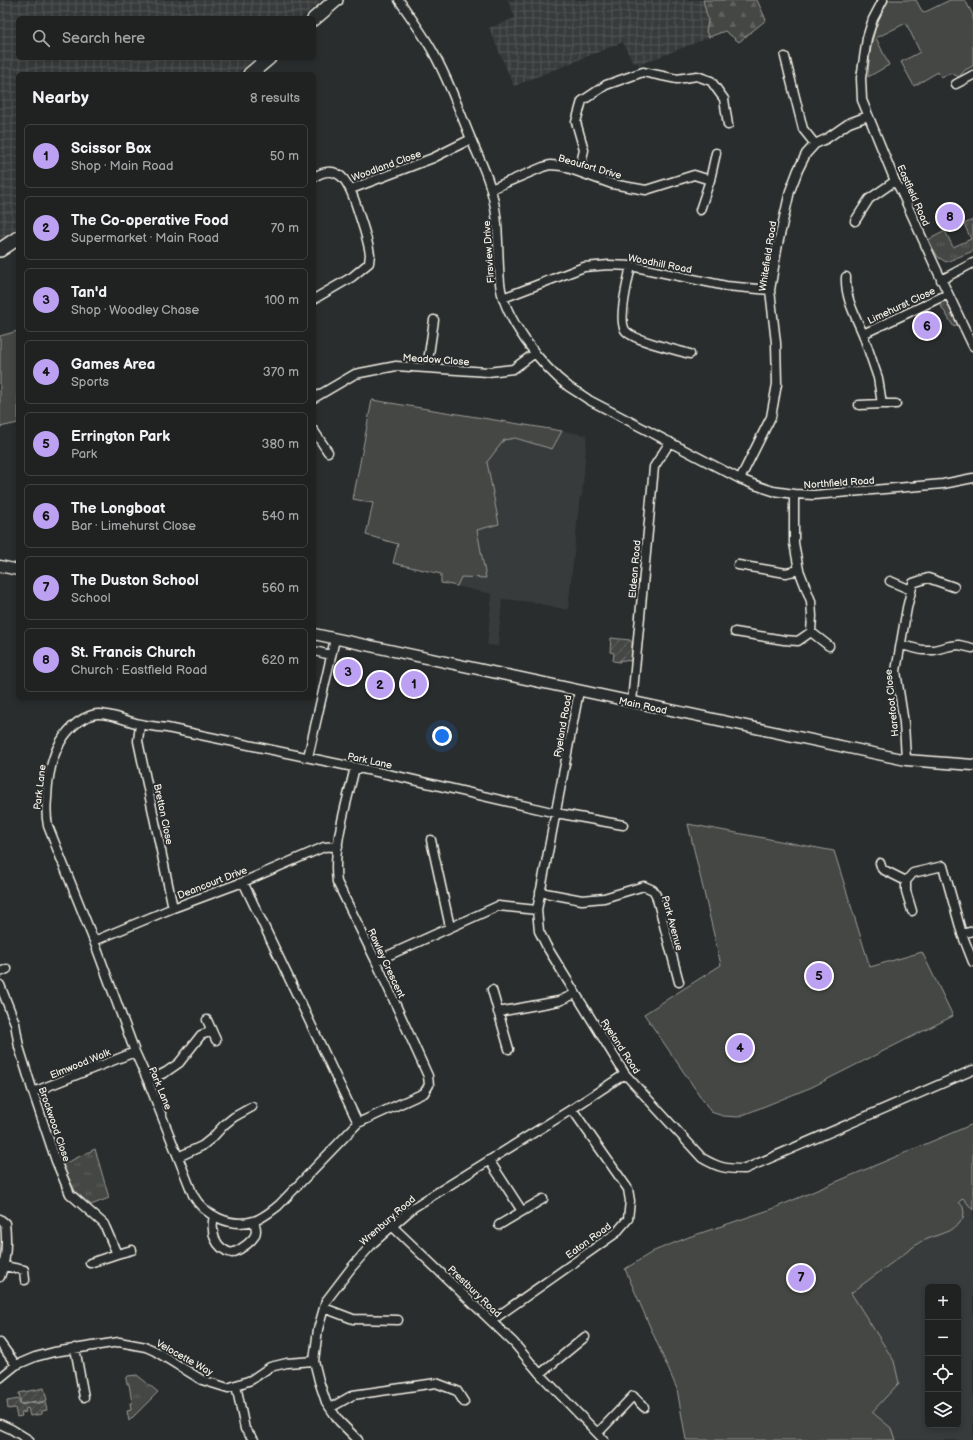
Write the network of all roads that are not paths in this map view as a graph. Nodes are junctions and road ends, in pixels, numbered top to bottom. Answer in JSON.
{"nodes":[{"id":1,"x":336,"y":0,"type":"edge"},
{"id":2,"x":399,"y":0,"type":"edge"},
{"id":3,"x":883,"y":0,"type":"edge"},
{"id":4,"x":316,"y":17,"type":"edge"},
{"id":5,"x":785,"y":57,"type":"dead end"},
{"id":6,"x":267,"y":60,"type":"edge"},
{"id":7,"x":252,"y":72,"type":"edge"},
{"id":8,"x":973,"y":75,"type":"edge"},
{"id":9,"x":956,"y":84,"type":"dead end"},
{"id":10,"x":868,"y":116,"type":"junction"},
{"id":11,"x":728,"y":125,"type":"dead end"},
{"id":12,"x":471,"y":139,"type":"junction"},
{"id":13,"x":815,"y":144,"type":"junction"},
{"id":14,"x":716,"y":153,"type":"dead end"},
{"id":15,"x":579,"y":172,"type":"junction"},
{"id":16,"x":316,"y":176,"type":"edge"},
{"id":17,"x":710,"y":180,"type":"junction"},
{"id":18,"x":895,"y":181,"type":"junction"},
{"id":19,"x":351,"y":189,"type":"junction"},
{"id":20,"x":491,"y":189,"type":"junction"},
{"id":21,"x":700,"y":210,"type":"dead end"},
{"id":22,"x":856,"y":221,"type":"dead end"},
{"id":23,"x":16,"y":239,"type":"edge"},
{"id":24,"x":0,"y":250,"type":"edge"},
{"id":25,"x":973,"y":263,"type":"edge"},
{"id":26,"x":631,"y":266,"type":"junction"},
{"id":27,"x":846,"y":277,"type":"dead end"},
{"id":28,"x":941,"y":280,"type":"junction"},
{"id":29,"x":770,"y":290,"type":"junction"},
{"id":30,"x":948,"y":294,"type":"junction"},
{"id":31,"x":316,"y":298,"type":"edge"},
{"id":32,"x":503,"y":298,"type":"junction"},
{"id":33,"x":434,"y":320,"type":"dead end"},
{"id":34,"x":863,"y":334,"type":"junction"},
{"id":35,"x":973,"y":346,"type":"edge"},
{"id":36,"x":535,"y":353,"type":"junction"},
{"id":37,"x":690,"y":354,"type":"dead end"},
{"id":38,"x":427,"y":368,"type":"junction"},
{"id":39,"x":316,"y":397,"type":"edge"},
{"id":40,"x":882,"y":404,"type":"junction"},
{"id":41,"x":896,"y":404,"type":"dead end"},
{"id":42,"x":859,"y":405,"type":"dead end"},
{"id":43,"x":316,"y":434,"type":"edge"},
{"id":44,"x":670,"y":442,"type":"junction"},
{"id":45,"x":328,"y":452,"type":"dead end"},
{"id":46,"x":973,"y":478,"type":"edge"},
{"id":47,"x":740,"y":479,"type":"junction"},
{"id":48,"x":794,"y":494,"type":"junction"},
{"id":49,"x":738,"y":565,"type":"dead end"},
{"id":50,"x":0,"y":566,"type":"edge"},
{"id":51,"x":16,"y":570,"type":"edge"},
{"id":52,"x":798,"y":570,"type":"junction"},
{"id":53,"x":890,"y":581,"type":"dead end"},
{"id":54,"x":954,"y":587,"type":"dead end"},
{"id":55,"x":912,"y":590,"type":"junction"},
{"id":56,"x":735,"y":632,"type":"dead end"},
{"id":57,"x":811,"y":632,"type":"junction"},
{"id":58,"x":316,"y":634,"type":"edge"},
{"id":59,"x":335,"y":639,"type":"junction"},
{"id":60,"x":901,"y":645,"type":"junction"},
{"id":61,"x":829,"y":646,"type":"dead end"},
{"id":62,"x":972,"y":648,"type":"dead end"},
{"id":63,"x":316,"y":651,"type":"edge"},
{"id":64,"x":331,"y":655,"type":"junction"},
{"id":65,"x":579,"y":691,"type":"junction"},
{"id":66,"x":632,"y":702,"type":"junction"},
{"id":67,"x":140,"y":724,"type":"junction"},
{"id":68,"x":308,"y":757,"type":"junction"},
{"id":69,"x":906,"y":760,"type":"junction"},
{"id":70,"x":973,"y":765,"type":"edge"},
{"id":71,"x":355,"y":767,"type":"junction"},
{"id":72,"x":556,"y":813,"type":"junction"},
{"id":73,"x":623,"y":825,"type":"dead end"},
{"id":74,"x":431,"y":840,"type":"dead end"},
{"id":75,"x":338,"y":846,"type":"junction"},
{"id":76,"x":880,"y":863,"type":"dead end"},
{"id":77,"x":906,"y":881,"type":"junction"},
{"id":78,"x":243,"y":882,"type":"junction"},
{"id":79,"x":540,"y":892,"type":"junction"},
{"id":80,"x":174,"y":908,"type":"junction"},
{"id":81,"x":537,"y":910,"type":"junction"},
{"id":82,"x":912,"y":911,"type":"dead end"},
{"id":83,"x":450,"y":927,"type":"junction"},
{"id":84,"x":973,"y":931,"type":"edge"},
{"id":85,"x":962,"y":934,"type":"junction"},
{"id":86,"x":94,"y":941,"type":"junction"},
{"id":87,"x":376,"y":961,"type":"junction"},
{"id":88,"x":973,"y":962,"type":"edge"},
{"id":89,"x":679,"y":982,"type":"dead end"},
{"id":90,"x":0,"y":985,"type":"edge"},
{"id":91,"x":492,"y":990,"type":"dead end"},
{"id":92,"x":575,"y":994,"type":"junction"},
{"id":93,"x":498,"y":1012,"type":"junction"},
{"id":94,"x":207,"y":1020,"type":"dead end"},
{"id":95,"x":212,"y":1031,"type":"junction"},
{"id":96,"x":216,"y":1040,"type":"dead end"},
{"id":97,"x":509,"y":1049,"type":"dead end"},
{"id":98,"x":135,"y":1052,"type":"junction"},
{"id":99,"x":973,"y":1070,"type":"edge"},
{"id":100,"x":625,"y":1074,"type":"junction"},
{"id":101,"x":148,"y":1081,"type":"junction"},
{"id":102,"x":33,"y":1092,"type":"junction"},
{"id":103,"x":252,"y":1107,"type":"dead end"},
{"id":104,"x":572,"y":1109,"type":"junction"},
{"id":105,"x":358,"y":1123,"type":"junction"},
{"id":106,"x":178,"y":1157,"type":"junction"},
{"id":107,"x":489,"y":1160,"type":"junction"},
{"id":108,"x":321,"y":1163,"type":"joint"},
{"id":109,"x":543,"y":1199,"type":"dead end"},
{"id":110,"x":522,"y":1211,"type":"junction"},
{"id":111,"x":214,"y":1216,"type":"junction"},
{"id":112,"x":0,"y":1219,"type":"edge"},
{"id":113,"x":253,"y":1221,"type":"junction"},
{"id":114,"x":499,"y":1225,"type":"dead end"},
{"id":115,"x":392,"y":1226,"type":"junction"},
{"id":116,"x":132,"y":1250,"type":"dead end"},
{"id":117,"x":117,"y":1254,"type":"junction"},
{"id":118,"x":90,"y":1263,"type":"dead end"},
{"id":119,"x":4,"y":1266,"type":"junction"},
{"id":120,"x":0,"y":1277,"type":"edge"},
{"id":121,"x":25,"y":1280,"type":"dead end"},
{"id":122,"x":324,"y":1308,"type":"junction"},
{"id":123,"x":398,"y":1320,"type":"dead end"},
{"id":124,"x":491,"y":1321,"type":"junction"},
{"id":125,"x":585,"y":1337,"type":"dead end"},
{"id":126,"x":0,"y":1343,"type":"edge"},
{"id":127,"x":75,"y":1348,"type":"junction"},
{"id":128,"x":314,"y":1361,"type":"junction"},
{"id":129,"x":16,"y":1365,"type":"junction"},
{"id":130,"x":540,"y":1374,"type":"junction"},
{"id":131,"x":0,"y":1378,"type":"edge"},
{"id":132,"x":236,"y":1385,"type":"junction"},
{"id":133,"x":84,"y":1397,"type":"dead end"},
{"id":134,"x":464,"y":1402,"type":"dead end"},
{"id":135,"x":644,"y":1407,"type":"dead end"},
{"id":136,"x":330,"y":1408,"type":"junction"},
{"id":137,"x":0,"y":1424,"type":"edge"},
{"id":138,"x":601,"y":1437,"type":"edge"},
{"id":139,"x":29,"y":1440,"type":"edge"},
{"id":140,"x":254,"y":1440,"type":"edge"},
{"id":141,"x":358,"y":1440,"type":"edge"}],
"edges":[{"from":1,"to":4,"type":"main road"},
{"from":2,"to":12,"type":"street","name":"Firsview Drive"},
{"from":3,"to":10,"type":"street","name":"Eastfield Road"},
{"from":5,"to":13,"type":"street"},
{"from":6,"to":7,"type":"main road"},
{"from":8,"to":9,"type":"street"},
{"from":10,"to":13,"type":"street","name":"Whitefield Road"},
{"from":10,"to":18,"type":"street","name":"Eastfield Road"},
{"from":11,"to":15,"type":"street"},
{"from":12,"to":19,"type":"street","name":"Woodland Close"},
{"from":12,"to":20,"type":"street","name":"Firsview Drive"},
{"from":13,"to":29,"type":"street","name":"Whitefield Road"},
{"from":14,"to":17,"type":"street"},
{"from":15,"to":17,"type":"street","name":"Beaufort Drive"},
{"from":15,"to":20,"type":"street","name":"Beaufort Drive"},
{"from":16,"to":19,"type":"street"},
{"from":17,"to":21,"type":"street"},
{"from":18,"to":22,"type":"street"},
{"from":18,"to":28,"type":"street","name":"Eastfield Road"},
{"from":19,"to":31,"type":"street","name":"Woodland Close"},
{"from":20,"to":32,"type":"street","name":"Firsview Drive"},
{"from":23,"to":24,"type":"main road"},
{"from":25,"to":28,"type":"street"},
{"from":26,"to":29,"type":"street","name":"Woodhill Road"},
{"from":26,"to":32,"type":"street","name":"Woodhill Road"},
{"from":26,"to":37,"type":"street"},
{"from":27,"to":34,"type":"street","name":"Limehurst Close"},
{"from":28,"to":30,"type":"street","name":"Eastfield Road"},
{"from":29,"to":47,"type":"street","name":"Whitefield Road"},
{"from":30,"to":34,"type":"street","name":"Limehurst Close"},
{"from":30,"to":35,"type":"street","name":"Eastfield Road"},
{"from":32,"to":36,"type":"street","name":"Firsview Drive"},
{"from":33,"to":38,"type":"street"},
{"from":34,"to":40,"type":"street","name":"Limehurst Close"},
{"from":36,"to":38,"type":"street","name":"Meadow Close"},
{"from":36,"to":44,"type":"street","name":"Firsview Drive"},
{"from":38,"to":39,"type":"street","name":"Meadow Close"},
{"from":40,"to":41,"type":"street"},
{"from":40,"to":42,"type":"street"},
{"from":43,"to":45,"type":"street"},
{"from":44,"to":47,"type":"street","name":"Northfield Road"},
{"from":44,"to":66,"type":"street","name":"Eldean Road"},
{"from":46,"to":48,"type":"street","name":"Northfield Road"},
{"from":47,"to":48,"type":"street","name":"Northfield Road"},
{"from":48,"to":52,"type":"street"},
{"from":49,"to":52,"type":"street"},
{"from":50,"to":51,"type":"street"},
{"from":52,"to":57,"type":"street"},
{"from":53,"to":55,"type":"street"},
{"from":54,"to":55,"type":"street"},
{"from":55,"to":60,"type":"street","name":"Harefoot Close"},
{"from":56,"to":57,"type":"street"},
{"from":57,"to":61,"type":"street"},
{"from":58,"to":59,"type":"street","name":"Main Road"},
{"from":59,"to":64,"type":"street"},
{"from":59,"to":65,"type":"street","name":"Main Road"},
{"from":60,"to":62,"type":"street"},
{"from":60,"to":69,"type":"street","name":"Harefoot Close"},
{"from":63,"to":64,"type":"street"},
{"from":64,"to":68,"type":"street"},
{"from":65,"to":66,"type":"street","name":"Main Road"},
{"from":65,"to":72,"type":"street","name":"Ryeland Road"},
{"from":66,"to":69,"type":"street","name":"Main Road"},
{"from":67,"to":68,"type":"street","name":"Park Lane"},
{"from":67,"to":80,"type":"street","name":"Bretton Close"},
{"from":67,"to":86,"type":"street","name":"Park Lane"},
{"from":68,"to":71,"type":"street","name":"Park Lane"},
{"from":69,"to":70,"type":"street","name":"Main Road"},
{"from":71,"to":72,"type":"street","name":"Park Lane"},
{"from":71,"to":75,"type":"street","name":"Rawley Crescent"},
{"from":72,"to":73,"type":"street","name":"Park Lane"},
{"from":72,"to":79,"type":"street","name":"Ryeland Road"},
{"from":74,"to":83,"type":"street"},
{"from":75,"to":78,"type":"street","name":"Deancourt Drive"},
{"from":75,"to":87,"type":"street","name":"Rawley Crescent"},
{"from":76,"to":77,"type":"street"},
{"from":77,"to":82,"type":"street"},
{"from":77,"to":85,"type":"street"},
{"from":78,"to":80,"type":"street","name":"Deancourt Drive"},
{"from":78,"to":105,"type":"street"},
{"from":79,"to":81,"type":"street","name":"Ryeland Road"},
{"from":79,"to":89,"type":"street","name":"Park Avenue"},
{"from":80,"to":86,"type":"street","name":"Deancourt Drive"},
{"from":81,"to":83,"type":"street"},
{"from":81,"to":92,"type":"street","name":"Ryeland Road"},
{"from":83,"to":87,"type":"street"},
{"from":84,"to":85,"type":"street"},
{"from":85,"to":88,"type":"street"},
{"from":86,"to":98,"type":"street","name":"Park Lane"},
{"from":87,"to":105,"type":"street","name":"Rawley Crescent"},
{"from":90,"to":102,"type":"street","name":"Brockwood Close"},
{"from":91,"to":93,"type":"street"},
{"from":92,"to":93,"type":"street"},
{"from":92,"to":100,"type":"street","name":"Ryeland Road"},
{"from":93,"to":97,"type":"street"},
{"from":94,"to":95,"type":"street"},
{"from":95,"to":96,"type":"street"},
{"from":95,"to":101,"type":"street"},
{"from":98,"to":101,"type":"street","name":"Park Lane"},
{"from":98,"to":102,"type":"street","name":"Elmwood Walk"},
{"from":99,"to":100,"type":"street","name":"Ryeland Road"},
{"from":100,"to":104,"type":"street","name":"Wrenbury Road"},
{"from":101,"to":106,"type":"street","name":"Park Lane"},
{"from":102,"to":117,"type":"street","name":"Brockwood Close"},
{"from":103,"to":106,"type":"street"},
{"from":104,"to":107,"type":"street","name":"Wrenbury Road"},
{"from":104,"to":124,"type":"street","name":"Eaton Road"},
{"from":105,"to":108,"type":"street","name":"Rawley Crescent"},
{"from":106,"to":111,"type":"street","name":"Park Lane"},
{"from":107,"to":110,"type":"street"},
{"from":107,"to":115,"type":"street","name":"Wrenbury Road"},
{"from":108,"to":113,"type":"street","name":"Park Lane"},
{"from":109,"to":110,"type":"street"},
{"from":110,"to":114,"type":"street"},
{"from":111,"to":113,"type":"street","name":"Park Lane"},
{"from":111,"to":113,"type":"street"},
{"from":112,"to":119,"type":"street"},
{"from":115,"to":122,"type":"street","name":"Wrenbury Road"},
{"from":115,"to":124,"type":"street","name":"Prestbury Road"},
{"from":116,"to":117,"type":"street"},
{"from":117,"to":118,"type":"street"},
{"from":119,"to":120,"type":"street"},
{"from":119,"to":121,"type":"street"},
{"from":122,"to":123,"type":"street"},
{"from":122,"to":128,"type":"street","name":"Wrenbury Road"},
{"from":124,"to":130,"type":"street","name":"Prestbury Road"},
{"from":125,"to":130,"type":"street"},
{"from":126,"to":129,"type":"street"},
{"from":127,"to":129,"type":"street","name":"Velocette Way"},
{"from":127,"to":132,"type":"street","name":"Velocette Way"},
{"from":127,"to":133,"type":"street"},
{"from":128,"to":132,"type":"street","name":"Velocette Way"},
{"from":128,"to":136,"type":"street","name":"Wrenbury Road"},
{"from":129,"to":131,"type":"street","name":"Velocette Way"},
{"from":130,"to":138,"type":"street","name":"Prestbury Road"},
{"from":132,"to":140,"type":"street"},
{"from":134,"to":136,"type":"street"},
{"from":135,"to":138,"type":"street","name":"Prestbury Road"},
{"from":136,"to":141,"type":"street","name":"Wrenbury Road"},
{"from":137,"to":139,"type":"street"}]}
